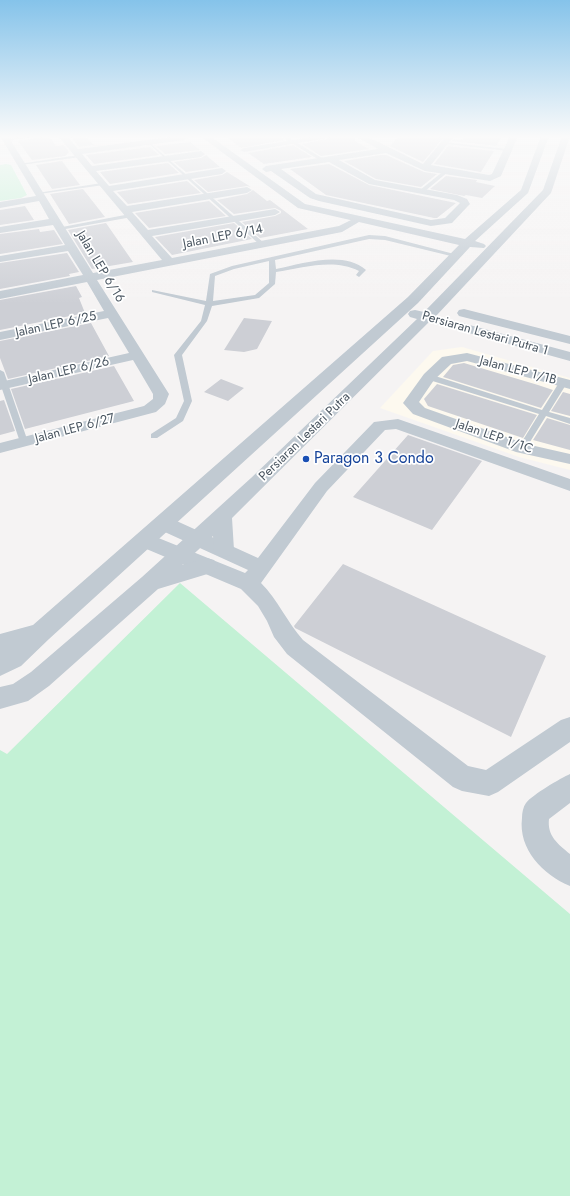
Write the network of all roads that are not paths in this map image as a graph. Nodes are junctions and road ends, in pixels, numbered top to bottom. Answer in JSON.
{"nodes":[{"id":1,"x":38,"y":192,"type":"edge"},
{"id":2,"x":67,"y":192,"type":"edge"},
{"id":3,"x":109,"y":192,"type":"edge"},
{"id":4,"x":203,"y":192,"type":"edge"},
{"id":5,"x":235,"y":192,"type":"edge"},
{"id":6,"x":281,"y":192,"type":"edge"},
{"id":7,"x":307,"y":192,"type":"edge"},
{"id":8,"x":425,"y":192,"type":"edge"},
{"id":9,"x":524,"y":192,"type":"edge"},
{"id":10,"x":547,"y":192,"type":"edge"},
{"id":11,"x":40,"y":196,"type":"junction"},
{"id":12,"x":208,"y":196,"type":"junction"},
{"id":13,"x":0,"y":204,"type":"edge"},
{"id":14,"x":275,"y":212,"type":"dead end"},
{"id":15,"x":127,"y":213,"type":"junction"},
{"id":16,"x":234,"y":219,"type":"junction"},
{"id":17,"x":359,"y":219,"type":"junction"},
{"id":18,"x":58,"y":224,"type":"junction"},
{"id":19,"x":0,"y":230,"type":"edge"},
{"id":20,"x":144,"y":234,"type":"junction"},
{"id":21,"x":468,"y":242,"type":"junction"},
{"id":22,"x":262,"y":244,"type":"junction"},
{"id":23,"x":71,"y":247,"type":"junction"},
{"id":24,"x":491,"y":253,"type":"junction"},
{"id":25,"x":455,"y":255,"type":"junction"},
{"id":26,"x":0,"y":259,"type":"edge"},
{"id":27,"x":272,"y":259,"type":"junction"},
{"id":28,"x":169,"y":262,"type":"junction"},
{"id":29,"x":273,"y":272,"type":"junction"},
{"id":30,"x":359,"y":275,"type":"dead end"},
{"id":31,"x":90,"y":277,"type":"junction"},
{"id":32,"x":456,"y":288,"type":"junction"},
{"id":33,"x":154,"y":291,"type":"dead end"},
{"id":34,"x":0,"y":295,"type":"edge"},
{"id":35,"x":209,"y":304,"type":"junction"},
{"id":36,"x":407,"y":305,"type":"junction"},
{"id":37,"x":438,"y":306,"type":"junction"},
{"id":38,"x":112,"y":313,"type":"junction"},
{"id":39,"x":479,"y":316,"type":"junction"},
{"id":40,"x":427,"y":317,"type":"junction"},
{"id":41,"x":469,"y":329,"type":"junction"},
{"id":42,"x":0,"y":336,"type":"edge"},
{"id":43,"x":570,"y":340,"type":"edge"},
{"id":44,"x":402,"y":342,"type":"junction"},
{"id":45,"x":137,"y":355,"type":"junction"},
{"id":46,"x":570,"y":357,"type":"edge"},
{"id":47,"x":429,"y":378,"type":"junction"},
{"id":48,"x":2,"y":381,"type":"edge"},
{"id":49,"x":566,"y":384,"type":"edge"},
{"id":50,"x":150,"y":410,"type":"joint"},
{"id":51,"x":543,"y":414,"type":"junction"},
{"id":52,"x":570,"y":421,"type":"edge"},
{"id":53,"x":154,"y":436,"type":"dead end"},
{"id":54,"x":24,"y":442,"type":"junction"},
{"id":55,"x":0,"y":448,"type":"edge"},
{"id":56,"x":522,"y":448,"type":"junction"},
{"id":57,"x":570,"y":459,"type":"edge"},
{"id":58,"x":570,"y":485,"type":"edge"},
{"id":59,"x":222,"y":516,"type":"junction"},
{"id":60,"x":163,"y":523,"type":"junction"},
{"id":61,"x":198,"y":538,"type":"junction"},
{"id":62,"x":144,"y":540,"type":"junction"},
{"id":63,"x":224,"y":550,"type":"junction"},
{"id":64,"x":181,"y":555,"type":"junction"},
{"id":65,"x":207,"y":566,"type":"junction"},
{"id":66,"x":262,"y":568,"type":"junction"},
{"id":67,"x":150,"y":583,"type":"junction"},
{"id":68,"x":248,"y":583,"type":"junction"},
{"id":69,"x":41,"y":632,"type":"junction"},
{"id":70,"x":0,"y":644,"type":"edge"},
{"id":71,"x":0,"y":666,"type":"edge"},
{"id":72,"x":0,"y":698,"type":"edge"},
{"id":73,"x":570,"y":728,"type":"edge"},
{"id":74,"x":570,"y":787,"type":"edge"},
{"id":75,"x":570,"y":872,"type":"edge"}],
"edges":[{"from":1,"to":11,"type":"street","name":"Jalan LEP 6/16"},
{"from":2,"to":11,"type":"lane"},
{"from":3,"to":15,"type":"street"},
{"from":4,"to":12,"type":"lane"},
{"from":5,"to":12,"type":"street"},
{"from":6,"to":17,"type":"street"},
{"from":7,"to":8,"type":"street"},
{"from":9,"to":21,"type":"street","name":"Persiaran Lestari Putra"},
{"from":10,"to":24,"type":"street","name":"Persiaran Lestari Putra"},
{"from":11,"to":13,"type":"street"},
{"from":11,"to":18,"type":"street","name":"Jalan LEP 6/16"},
{"from":12,"to":15,"type":"street"},
{"from":12,"to":16,"type":"lane"},
{"from":14,"to":16,"type":"street"},
{"from":15,"to":18,"type":"lane"},
{"from":15,"to":20,"type":"street"},
{"from":16,"to":20,"type":"street"},
{"from":16,"to":22,"type":"lane"},
{"from":17,"to":21,"type":"street"},
{"from":17,"to":22,"type":"street","name":"Jalan LEP 6/14"},
{"from":18,"to":19,"type":"street"},
{"from":18,"to":23,"type":"street","name":"Jalan LEP 6/16"},
{"from":20,"to":28,"type":"street"},
{"from":21,"to":24,"type":"street"},
{"from":21,"to":25,"type":"street","name":"Persiaran Lestari Putra"},
{"from":22,"to":28,"type":"street","name":"Jalan LEP 6/14"},
{"from":23,"to":26,"type":"street"},
{"from":23,"to":31,"type":"street","name":"Jalan LEP 6/16"},
{"from":24,"to":32,"type":"street","name":"Persiaran Lestari Putra"},
{"from":25,"to":27,"type":"lane"},
{"from":25,"to":36,"type":"street","name":"Persiaran Lestari Putra"},
{"from":27,"to":29,"type":"lane"},
{"from":27,"to":35,"type":"lane"},
{"from":28,"to":31,"type":"street","name":"Jalan LEP 6/14"},
{"from":29,"to":30,"type":"lane"},
{"from":29,"to":35,"type":"lane"},
{"from":31,"to":34,"type":"street","name":"Jalan LEP 6/14"},
{"from":31,"to":38,"type":"street","name":"Jalan LEP 6/16"},
{"from":32,"to":37,"type":"street","name":"Persiaran Lestari Putra"},
{"from":32,"to":39,"type":"street"},
{"from":33,"to":35,"type":"lane"},
{"from":35,"to":53,"type":"lane"},
{"from":36,"to":37,"type":"street","name":"Persiaran Lestari Putra 1"},
{"from":36,"to":40,"type":"street","name":"Persiaran Lestari Putra 1"},
{"from":36,"to":60,"type":"street","name":"Persiaran Lestari Putra"},
{"from":37,"to":39,"type":"street","name":"Persiaran Lestari Putra 1"},
{"from":37,"to":40,"type":"street","name":"Persiaran Lestari Putra"},
{"from":38,"to":42,"type":"street","name":"Jalan LEP 6/25"},
{"from":38,"to":45,"type":"street","name":"Jalan LEP 6/16"},
{"from":39,"to":43,"type":"street","name":"Persiaran Lestari Putra 1"},
{"from":40,"to":41,"type":"street","name":"Persiaran Lestari Putra 1"},
{"from":40,"to":44,"type":"street","name":"Persiaran Lestari Putra"},
{"from":41,"to":44,"type":"street"},
{"from":41,"to":46,"type":"street","name":"Persiaran Lestari Putra 1"},
{"from":44,"to":59,"type":"street","name":"Persiaran Lestari Putra"},
{"from":45,"to":48,"type":"street","name":"Jalan LEP 6/26"},
{"from":45,"to":50,"type":"street","name":"Jalan LEP 6/16"},
{"from":47,"to":49,"type":"street","name":"Jalan LEP 1/1B"},
{"from":47,"to":51,"type":"lane"},
{"from":47,"to":56,"type":"street","name":"Jalan LEP 1/1C"},
{"from":48,"to":54,"type":"lane"},
{"from":49,"to":51,"type":"lane"},
{"from":50,"to":54,"type":"street","name":"Jalan LEP 6/27"},
{"from":51,"to":52,"type":"lane"},
{"from":51,"to":56,"type":"lane"},
{"from":54,"to":55,"type":"street","name":"Jalan LEP 6/27"},
{"from":56,"to":57,"type":"street","name":"Jalan LEP 1/1C"},
{"from":58,"to":66,"type":"street"},
{"from":59,"to":61,"type":"street","name":"Persiaran Lestari Putra"},
{"from":59,"to":63,"type":"street"},
{"from":60,"to":61,"type":"street"},
{"from":60,"to":62,"type":"street","name":"Persiaran Lestari Putra"},
{"from":61,"to":63,"type":"street"},
{"from":61,"to":64,"type":"street","name":"Persiaran Lestari Putra"},
{"from":62,"to":64,"type":"street"},
{"from":62,"to":69,"type":"street","name":"Persiaran Lestari Putra"},
{"from":63,"to":66,"type":"street"},
{"from":64,"to":65,"type":"street"},
{"from":64,"to":67,"type":"street","name":"Persiaran Lestari Putra"},
{"from":65,"to":67,"type":"street"},
{"from":65,"to":68,"type":"street"},
{"from":66,"to":68,"type":"street"},
{"from":67,"to":72,"type":"street","name":"Persiaran Lestari Putra"},
{"from":68,"to":73,"type":"street"},
{"from":69,"to":70,"type":"street"},
{"from":69,"to":71,"type":"street","name":"Persiaran Lestari Putra"},
{"from":74,"to":75,"type":"street"}]}
